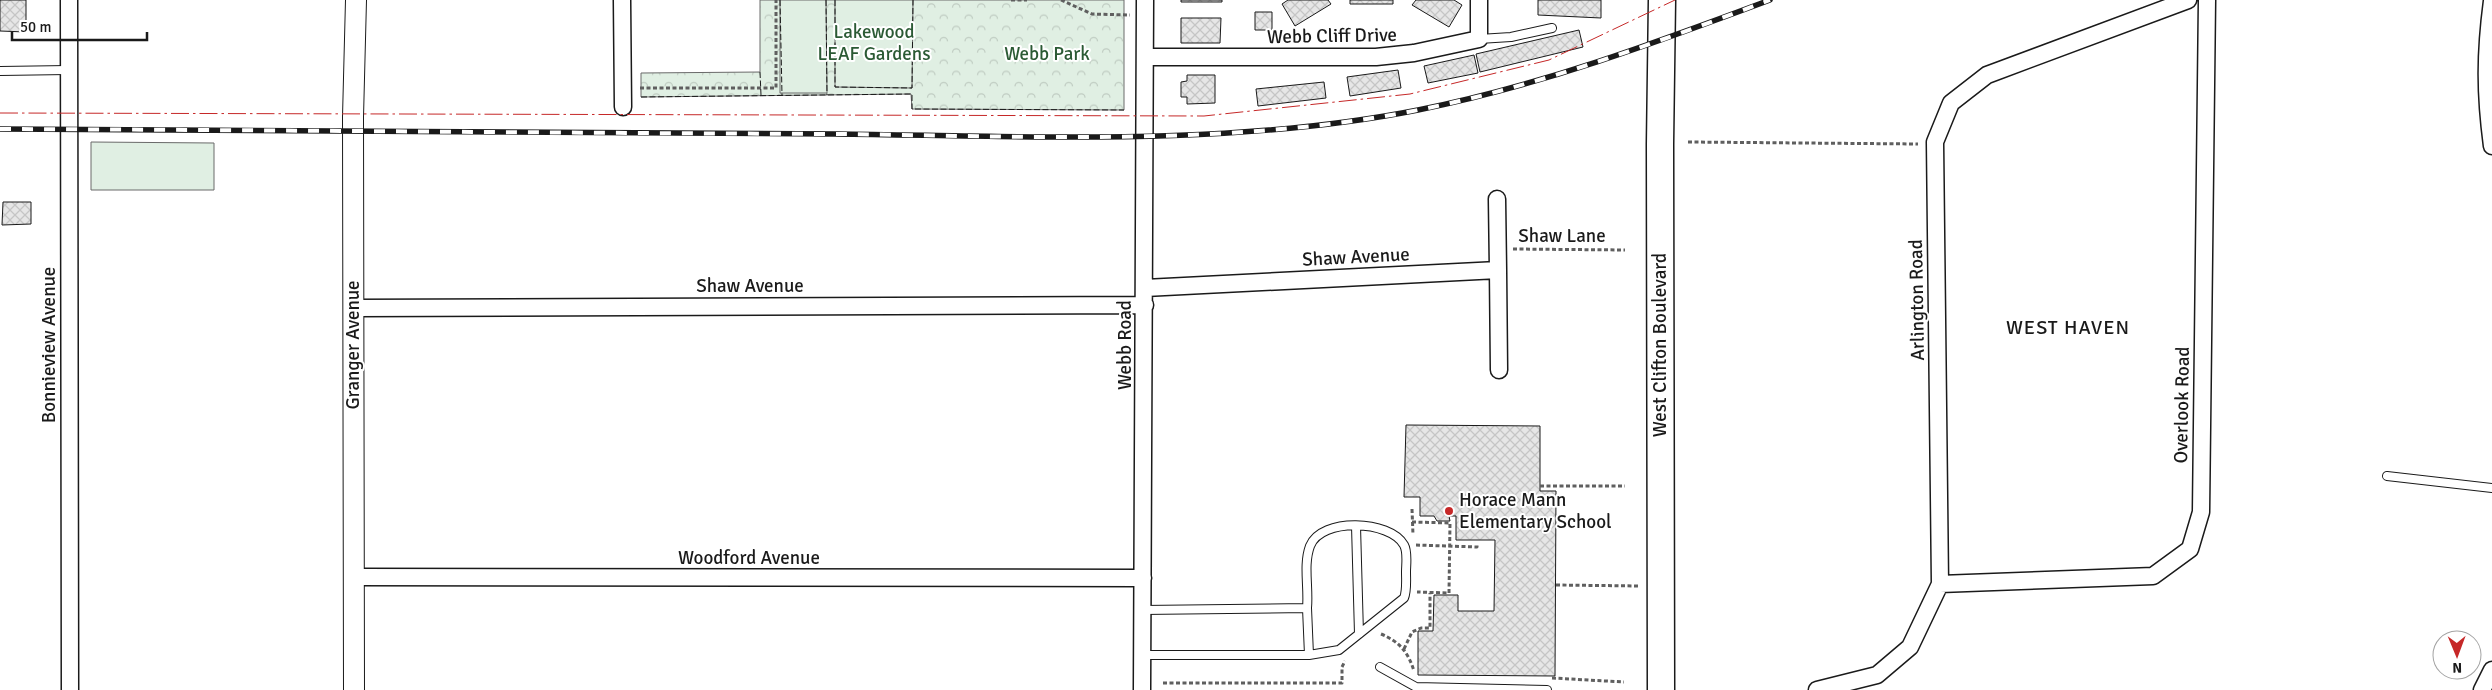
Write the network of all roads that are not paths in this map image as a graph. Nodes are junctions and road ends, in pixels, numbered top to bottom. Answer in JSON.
{"nodes":[{"id":1,"x":69,"y":0,"type":"edge"},
{"id":2,"x":356,"y":0,"type":"edge"},
{"id":3,"x":622,"y":0,"type":"edge"},
{"id":4,"x":1479,"y":0,"type":"edge"},
{"id":5,"x":1662,"y":0,"type":"edge"},
{"id":6,"x":2188,"y":0,"type":"edge"},
{"id":7,"x":2207,"y":0,"type":"edge"},
{"id":8,"x":2492,"y":1,"type":"edge"},
{"id":9,"x":1145,"y":7,"type":"edge"},
{"id":10,"x":1552,"y":28,"type":"dead end"},
{"id":11,"x":1479,"y":40,"type":"junction"},
{"id":12,"x":1145,"y":57,"type":"junction"},
{"id":13,"x":68,"y":70,"type":"junction"},
{"id":14,"x":0,"y":71,"type":"edge"},
{"id":15,"x":623,"y":107,"type":"dead end"},
{"id":16,"x":2492,"y":146,"type":"edge"},
{"id":17,"x":1497,"y":199,"type":"dead end"},
{"id":18,"x":1498,"y":270,"type":"junction"},
{"id":19,"x":1145,"y":288,"type":"junction"},
{"id":20,"x":1146,"y":305,"type":"junction"},
{"id":21,"x":354,"y":308,"type":"junction"},
{"id":22,"x":1499,"y":370,"type":"dead end"},
{"id":23,"x":2387,"y":476,"type":"dead end"},
{"id":24,"x":2492,"y":488,"type":"edge"},
{"id":25,"x":1356,"y":526,"type":"junction"},
{"id":26,"x":355,"y":578,"type":"junction"},
{"id":27,"x":1143,"y":578,"type":"junction"},
{"id":28,"x":1940,"y":584,"type":"junction"},
{"id":29,"x":1307,"y":608,"type":"junction"},
{"id":30,"x":1142,"y":610,"type":"junction"},
{"id":31,"x":1359,"y":634,"type":"junction"},
{"id":32,"x":1143,"y":655,"type":"junction"},
{"id":33,"x":1309,"y":656,"type":"junction"},
{"id":34,"x":1380,"y":667,"type":"dead end"},
{"id":35,"x":2492,"y":670,"type":"edge"},
{"id":36,"x":70,"y":690,"type":"edge"},
{"id":37,"x":354,"y":690,"type":"edge"},
{"id":38,"x":1142,"y":690,"type":"edge"},
{"id":39,"x":1547,"y":690,"type":"edge"},
{"id":40,"x":1661,"y":690,"type":"edge"},
{"id":41,"x":1817,"y":690,"type":"edge"},
{"id":42,"x":2482,"y":690,"type":"edge"}],
"edges":[{"from":1,"to":13,"type":"street","name":"Bonnieview Avenue"},
{"from":2,"to":21,"type":"street","name":"Granger Avenue"},
{"from":3,"to":15,"type":"street"},
{"from":4,"to":11,"type":"street"},
{"from":5,"to":40,"type":"main road","name":"West Clifton Boulevard"},
{"from":6,"to":28,"type":"street","name":"Arlington Road"},
{"from":7,"to":28,"type":"street","name":"Overlook Road"},
{"from":8,"to":16,"type":"street"},
{"from":9,"to":12,"type":"street","name":"Webb Road"},
{"from":10,"to":11,"type":"lane"},
{"from":11,"to":12,"type":"street","name":"Webb Cliff Drive"},
{"from":12,"to":19,"type":"street","name":"Webb Road"},
{"from":13,"to":14,"type":"lane"},
{"from":13,"to":36,"type":"street","name":"Bonnieview Avenue"},
{"from":17,"to":18,"type":"street"},
{"from":18,"to":19,"type":"street","name":"Shaw Avenue"},
{"from":18,"to":22,"type":"street"},
{"from":19,"to":20,"type":"street","name":"Webb Road"},
{"from":20,"to":21,"type":"street","name":"Shaw Avenue"},
{"from":20,"to":27,"type":"street","name":"Webb Road"},
{"from":21,"to":26,"type":"street","name":"Granger Avenue"},
{"from":23,"to":24,"type":"lane"},
{"from":25,"to":29,"type":"lane"},
{"from":25,"to":31,"type":"lane"},
{"from":25,"to":31,"type":"lane"},
{"from":26,"to":27,"type":"street","name":"Woodford Avenue"},
{"from":26,"to":37,"type":"street","name":"Granger Avenue"},
{"from":27,"to":30,"type":"street","name":"Webb Road"},
{"from":28,"to":41,"type":"street","name":"Arlington Road"},
{"from":29,"to":30,"type":"lane"},
{"from":29,"to":33,"type":"lane"},
{"from":30,"to":32,"type":"street","name":"Webb Road"},
{"from":31,"to":33,"type":"lane"},
{"from":32,"to":33,"type":"lane"},
{"from":32,"to":38,"type":"street","name":"Webb Road"},
{"from":34,"to":39,"type":"lane"},
{"from":35,"to":42,"type":"street"}]}
